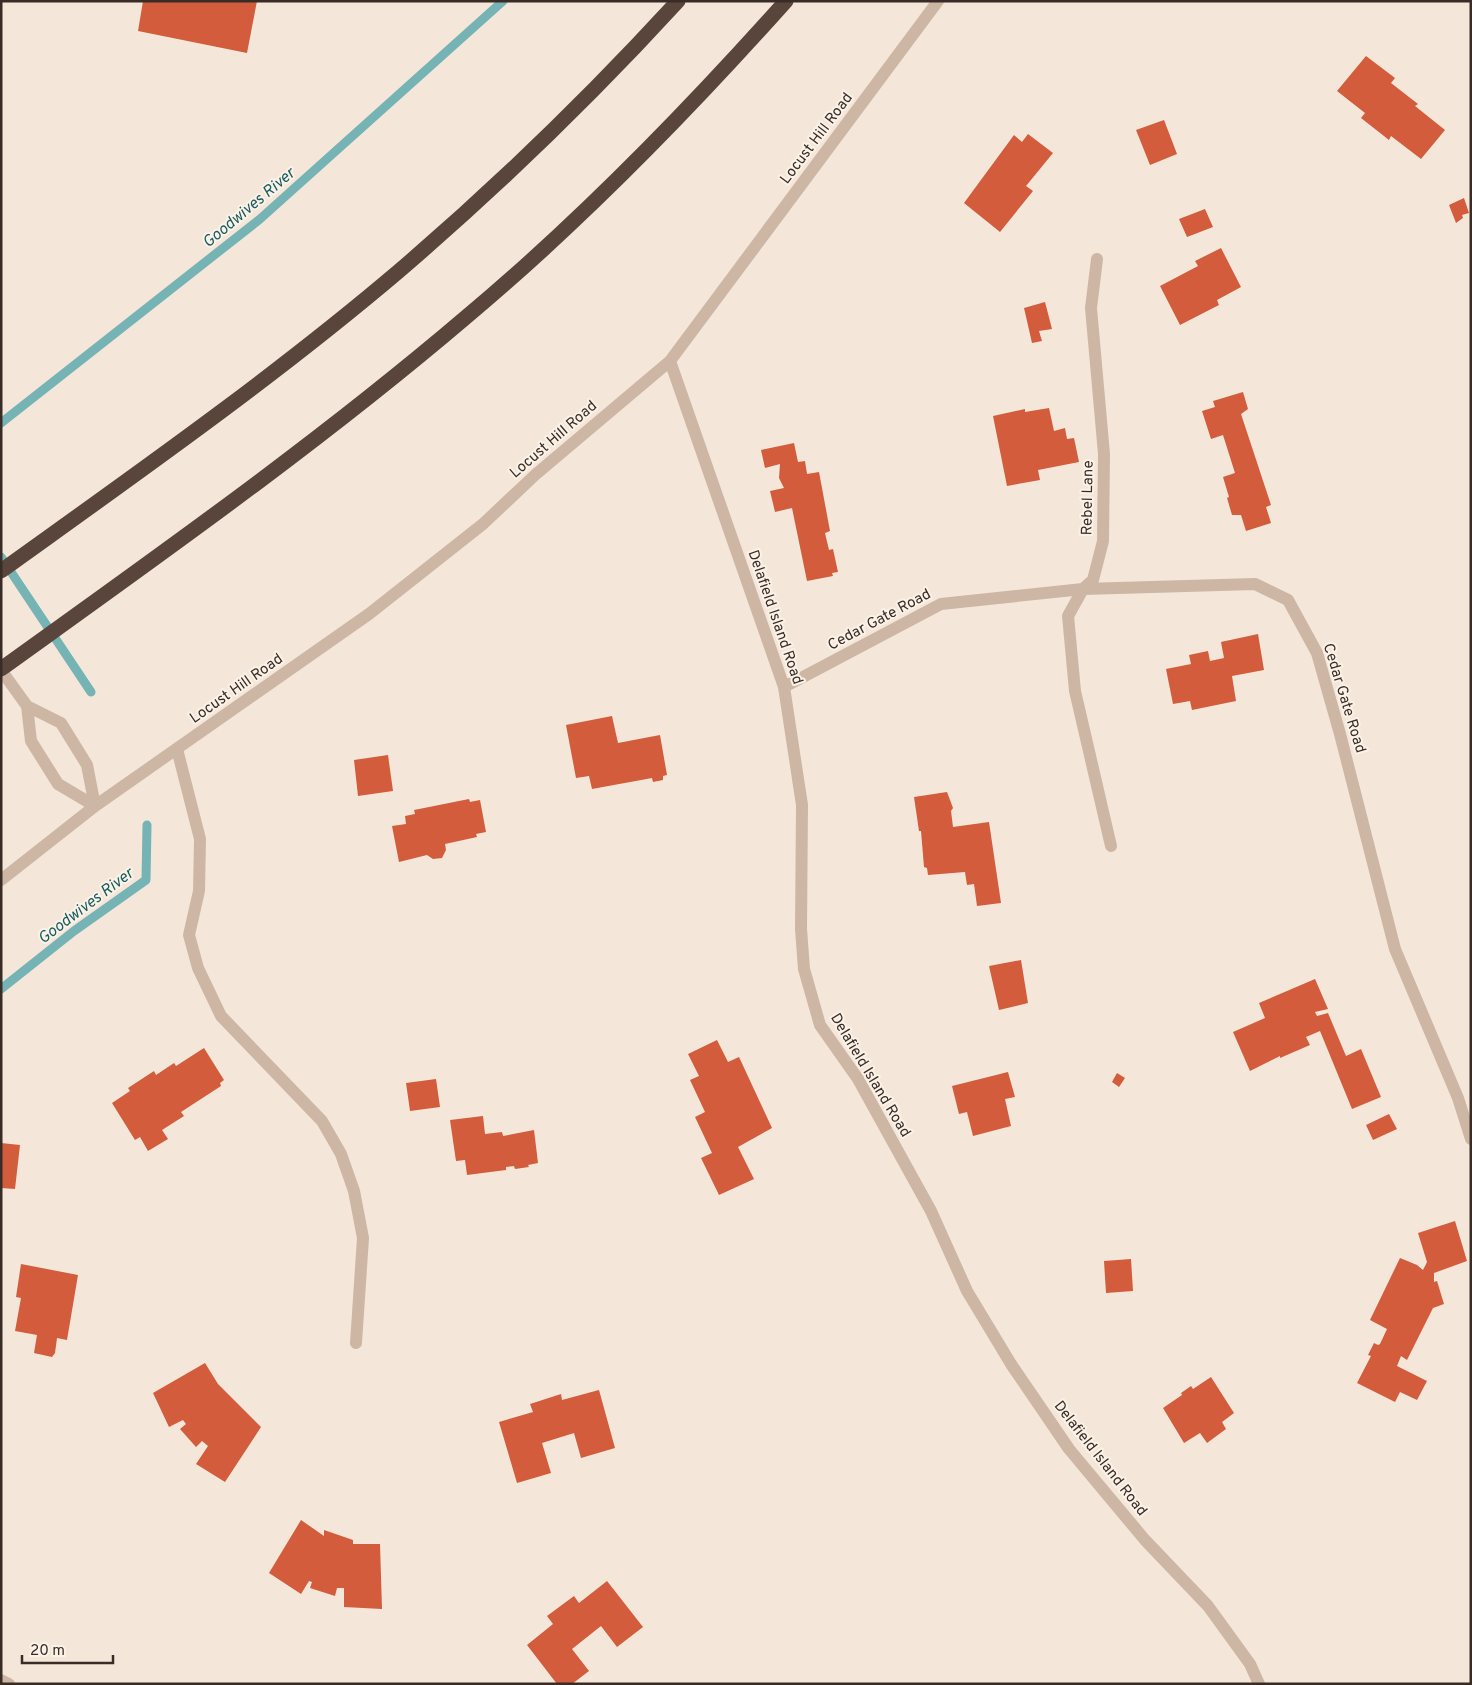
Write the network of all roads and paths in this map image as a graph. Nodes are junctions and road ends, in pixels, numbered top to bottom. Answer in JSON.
{"nodes":[{"id":1,"x":668,"y":1,"type":"edge"},
{"id":2,"x":678,"y":1,"type":"edge"},
{"id":3,"x":938,"y":1,"type":"edge"},
{"id":4,"x":784,"y":3,"type":"edge"},
{"id":5,"x":640,"y":43,"type":"junction"},
{"id":6,"x":1098,"y":259,"type":"dead end"},
{"id":7,"x":670,"y":361,"type":"junction"},
{"id":8,"x":1,"y":571,"type":"edge"},
{"id":9,"x":1082,"y":590,"type":"junction"},
{"id":10,"x":1,"y":669,"type":"edge"},
{"id":11,"x":784,"y":687,"type":"junction"},
{"id":12,"x":27,"y":706,"type":"junction"},
{"id":13,"x":177,"y":750,"type":"junction"},
{"id":14,"x":95,"y":806,"type":"junction"},
{"id":15,"x":1111,"y":846,"type":"dead end"},
{"id":16,"x":1,"y":880,"type":"edge"},
{"id":17,"x":1471,"y":1139,"type":"edge"},
{"id":18,"x":356,"y":1343,"type":"dead end"},
{"id":19,"x":1,"y":1680,"type":"edge"},
{"id":20,"x":9,"y":1684,"type":"edge"},
{"id":21,"x":1259,"y":1684,"type":"edge"}],
"edges":[{"from":1,"to":5,"type":"highway"},
{"from":2,"to":5,"type":"highway"},
{"from":3,"to":7,"type":"street","name":"Locust Hill Road"},
{"from":4,"to":10,"type":"highway"},
{"from":5,"to":8,"type":"highway"},
{"from":6,"to":9,"type":"street","name":"Rebel Lane"},
{"from":7,"to":11,"type":"street","name":"Delafield Island Road"},
{"from":7,"to":13,"type":"street","name":"Locust Hill Road"},
{"from":9,"to":11,"type":"street","name":"Cedar Gate Road"},
{"from":9,"to":15,"type":"street","name":"Rebel Lane"},
{"from":9,"to":17,"type":"street","name":"Cedar Gate Road"},
{"from":10,"to":12,"type":"street"},
{"from":11,"to":21,"type":"street","name":"Delafield Island Road"},
{"from":12,"to":14,"type":"street"},
{"from":12,"to":14,"type":"street"},
{"from":13,"to":14,"type":"street","name":"Locust Hill Road"},
{"from":13,"to":18,"type":"street"},
{"from":14,"to":16,"type":"street","name":"Locust Hill Road"},
{"from":19,"to":20,"type":"street"}]}
